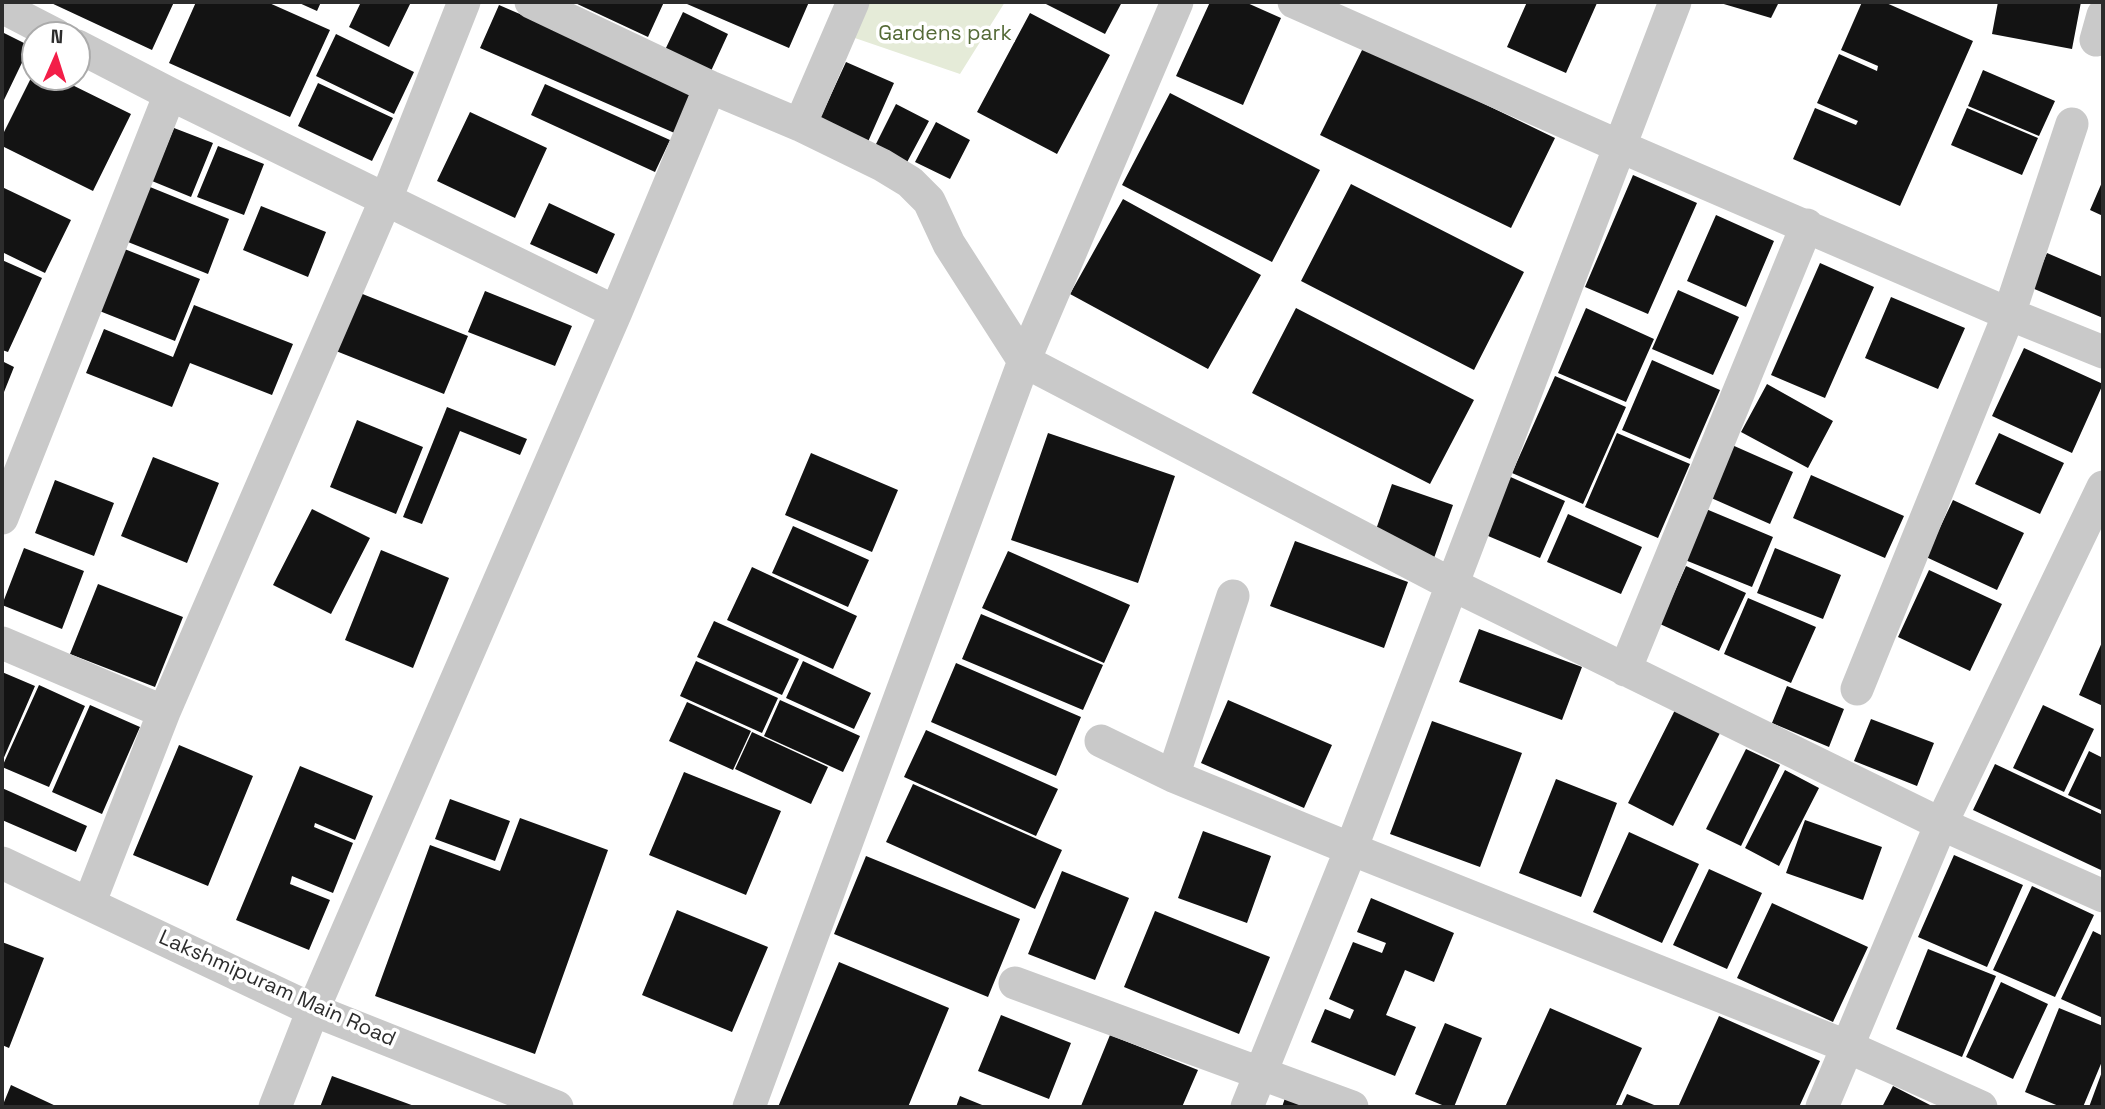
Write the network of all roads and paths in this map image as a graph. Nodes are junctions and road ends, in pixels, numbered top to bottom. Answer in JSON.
{"nodes":[{"id":1,"x":464,"y":2,"type":"edge"},
{"id":2,"x":531,"y":2,"type":"edge"},
{"id":3,"x":852,"y":2,"type":"edge"},
{"id":4,"x":1177,"y":2,"type":"edge"},
{"id":5,"x":1294,"y":2,"type":"edge"},
{"id":6,"x":1675,"y":2,"type":"edge"},
{"id":7,"x":2,"y":7,"type":"edge"},
{"id":8,"x":29,"y":21,"type":"edge"},
{"id":9,"x":91,"y":53,"type":"edge"},
{"id":10,"x":710,"y":87,"type":"junction"},
{"id":11,"x":170,"y":94,"type":"junction"},
{"id":12,"x":2072,"y":124,"type":"dead end"},
{"id":13,"x":800,"y":125,"type":"junction"},
{"id":14,"x":1619,"y":146,"type":"junction"},
{"id":15,"x":386,"y":199,"type":"junction"},
{"id":16,"x":1807,"y":225,"type":"junction"},
{"id":17,"x":616,"y":312,"type":"junction"},
{"id":18,"x":2009,"y":314,"type":"junction"},
{"id":19,"x":2103,"y":352,"type":"edge"},
{"id":20,"x":1024,"y":361,"type":"junction"},
{"id":21,"x":2103,"y":487,"type":"edge"},
{"id":22,"x":2,"y":518,"type":"edge"},
{"id":23,"x":1451,"y":584,"type":"junction"},
{"id":24,"x":1233,"y":596,"type":"dead end"},
{"id":25,"x":2,"y":643,"type":"edge"},
{"id":26,"x":1625,"y":670,"type":"junction"},
{"id":27,"x":1857,"y":689,"type":"dead end"},
{"id":28,"x":164,"y":712,"type":"junction"},
{"id":29,"x":1101,"y":741,"type":"dead end"},
{"id":30,"x":1173,"y":776,"type":"junction"},
{"id":31,"x":1941,"y":824,"type":"junction"},
{"id":32,"x":1351,"y":849,"type":"junction"},
{"id":33,"x":2,"y":863,"type":"edge"},
{"id":34,"x":2103,"y":897,"type":"edge"},
{"id":35,"x":89,"y":904,"type":"junction"},
{"id":36,"x":1015,"y":984,"type":"dead end"},
{"id":37,"x":313,"y":1010,"type":"junction"},
{"id":38,"x":1846,"y":1046,"type":"junction"},
{"id":39,"x":1260,"y":1074,"type":"junction"},
{"id":40,"x":275,"y":1107,"type":"edge"},
{"id":41,"x":557,"y":1107,"type":"edge"},
{"id":42,"x":749,"y":1107,"type":"edge"},
{"id":43,"x":1247,"y":1107,"type":"edge"},
{"id":44,"x":1352,"y":1107,"type":"edge"},
{"id":45,"x":1822,"y":1107,"type":"edge"},
{"id":46,"x":1981,"y":1107,"type":"edge"}],
"edges":[{"from":1,"to":15,"type":"street"},
{"from":2,"to":10,"type":"street"},
{"from":3,"to":13,"type":"street"},
{"from":4,"to":20,"type":"street"},
{"from":5,"to":14,"type":"street"},
{"from":6,"to":14,"type":"street"},
{"from":7,"to":8,"type":"street"},
{"from":9,"to":11,"type":"street"},
{"from":10,"to":13,"type":"street"},
{"from":10,"to":17,"type":"street"},
{"from":11,"to":15,"type":"street"},
{"from":11,"to":22,"type":"street"},
{"from":12,"to":18,"type":"street"},
{"from":13,"to":20,"type":"street"},
{"from":14,"to":16,"type":"street"},
{"from":14,"to":23,"type":"street"},
{"from":15,"to":17,"type":"street"},
{"from":15,"to":28,"type":"street"},
{"from":16,"to":18,"type":"street"},
{"from":16,"to":26,"type":"street"},
{"from":17,"to":37,"type":"street"},
{"from":18,"to":19,"type":"street"},
{"from":18,"to":27,"type":"street"},
{"from":20,"to":23,"type":"street"},
{"from":20,"to":42,"type":"street"},
{"from":21,"to":31,"type":"street"},
{"from":23,"to":26,"type":"street"},
{"from":23,"to":32,"type":"street"},
{"from":24,"to":30,"type":"street"},
{"from":25,"to":28,"type":"street"},
{"from":26,"to":31,"type":"street"},
{"from":28,"to":35,"type":"street"},
{"from":29,"to":30,"type":"street"},
{"from":30,"to":32,"type":"street"},
{"from":31,"to":34,"type":"street"},
{"from":31,"to":38,"type":"street"},
{"from":32,"to":38,"type":"street"},
{"from":32,"to":39,"type":"street"},
{"from":33,"to":35,"type":"street","name":"Lakshmipuram Main Road"},
{"from":35,"to":37,"type":"street","name":"Lakshmipuram Main Road"},
{"from":36,"to":39,"type":"street"},
{"from":37,"to":40,"type":"street"},
{"from":37,"to":41,"type":"street","name":"Lakshmipuram Main Road"},
{"from":38,"to":45,"type":"street"},
{"from":38,"to":46,"type":"street"},
{"from":39,"to":43,"type":"street"},
{"from":39,"to":44,"type":"street"}]}
